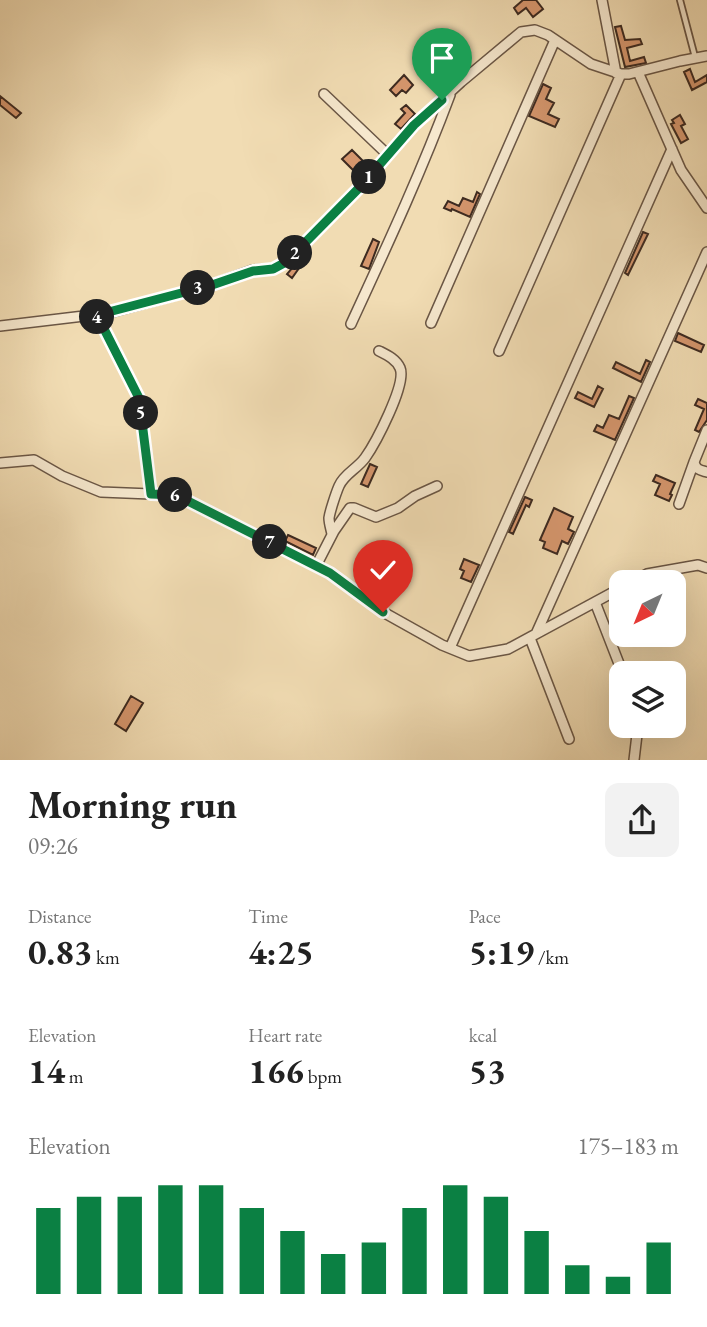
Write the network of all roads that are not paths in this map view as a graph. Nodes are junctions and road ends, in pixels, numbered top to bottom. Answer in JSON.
{"nodes":[{"id":1,"x":602,"y":0,"type":"edge"},
{"id":2,"x":680,"y":0,"type":"edge"},
{"id":3,"x":555,"y":40,"type":"junction"},
{"id":4,"x":707,"y":56,"type":"edge"},
{"id":5,"x":695,"y":58,"type":"junction"},
{"id":6,"x":638,"y":72,"type":"junction"},
{"id":7,"x":619,"y":73,"type":"junction"},
{"id":8,"x":450,"y":93,"type":"junction"},
{"id":9,"x":324,"y":94,"type":"dead end"},
{"id":10,"x":672,"y":149,"type":"junction"},
{"id":11,"x":388,"y":155,"type":"junction"},
{"id":12,"x":707,"y":208,"type":"edge"},
{"id":13,"x":707,"y":253,"type":"edge"},
{"id":14,"x":97,"y":315,"type":"junction"},
{"id":15,"x":431,"y":323,"type":"dead end"},
{"id":16,"x":351,"y":324,"type":"dead end"},
{"id":17,"x":0,"y":326,"type":"edge"},
{"id":18,"x":379,"y":351,"type":"dead end"},
{"id":19,"x":499,"y":351,"type":"dead end"},
{"id":20,"x":707,"y":430,"type":"edge"},
{"id":21,"x":694,"y":462,"type":"junction"},
{"id":22,"x":0,"y":463,"type":"edge"},
{"id":23,"x":707,"y":472,"type":"edge"},
{"id":24,"x":437,"y":486,"type":"dead end"},
{"id":25,"x":151,"y":494,"type":"junction"},
{"id":26,"x":679,"y":504,"type":"dead end"},
{"id":27,"x":332,"y":534,"type":"junction"},
{"id":28,"x":316,"y":566,"type":"junction"},
{"id":29,"x":707,"y":568,"type":"edge"},
{"id":30,"x":670,"y":570,"type":"edge"},
{"id":31,"x":609,"y":594,"type":"edge"},
{"id":32,"x":595,"y":602,"type":"junction"},
{"id":33,"x":533,"y":636,"type":"junction"},
{"id":34,"x":450,"y":648,"type":"junction"},
{"id":35,"x":618,"y":661,"type":"edge"},
{"id":36,"x":637,"y":738,"type":"edge"},
{"id":37,"x":569,"y":739,"type":"dead end"},
{"id":38,"x":634,"y":760,"type":"edge"}],
"edges":[{"from":1,"to":7,"type":"street"},
{"from":2,"to":5,"type":"lane"},
{"from":3,"to":7,"type":"street"},
{"from":3,"to":8,"type":"street"},
{"from":3,"to":15,"type":"street"},
{"from":4,"to":5,"type":"street"},
{"from":5,"to":6,"type":"street"},
{"from":6,"to":7,"type":"street"},
{"from":6,"to":10,"type":"street"},
{"from":7,"to":19,"type":"street"},
{"from":8,"to":11,"type":"street"},
{"from":8,"to":16,"type":"street"},
{"from":9,"to":11,"type":"street"},
{"from":10,"to":12,"type":"street"},
{"from":10,"to":34,"type":"street"},
{"from":11,"to":14,"type":"street"},
{"from":13,"to":33,"type":"street"},
{"from":14,"to":17,"type":"street"},
{"from":14,"to":25,"type":"street"},
{"from":18,"to":27,"type":"street"},
{"from":20,"to":21,"type":"street"},
{"from":21,"to":23,"type":"street"},
{"from":21,"to":26,"type":"street"},
{"from":22,"to":25,"type":"street"},
{"from":24,"to":27,"type":"street"},
{"from":25,"to":28,"type":"street"},
{"from":27,"to":28,"type":"street"},
{"from":28,"to":34,"type":"street"},
{"from":29,"to":30,"type":"street"},
{"from":31,"to":32,"type":"street"},
{"from":32,"to":33,"type":"street"},
{"from":32,"to":35,"type":"street"},
{"from":33,"to":34,"type":"street"},
{"from":33,"to":37,"type":"street"},
{"from":36,"to":38,"type":"street"}]}
